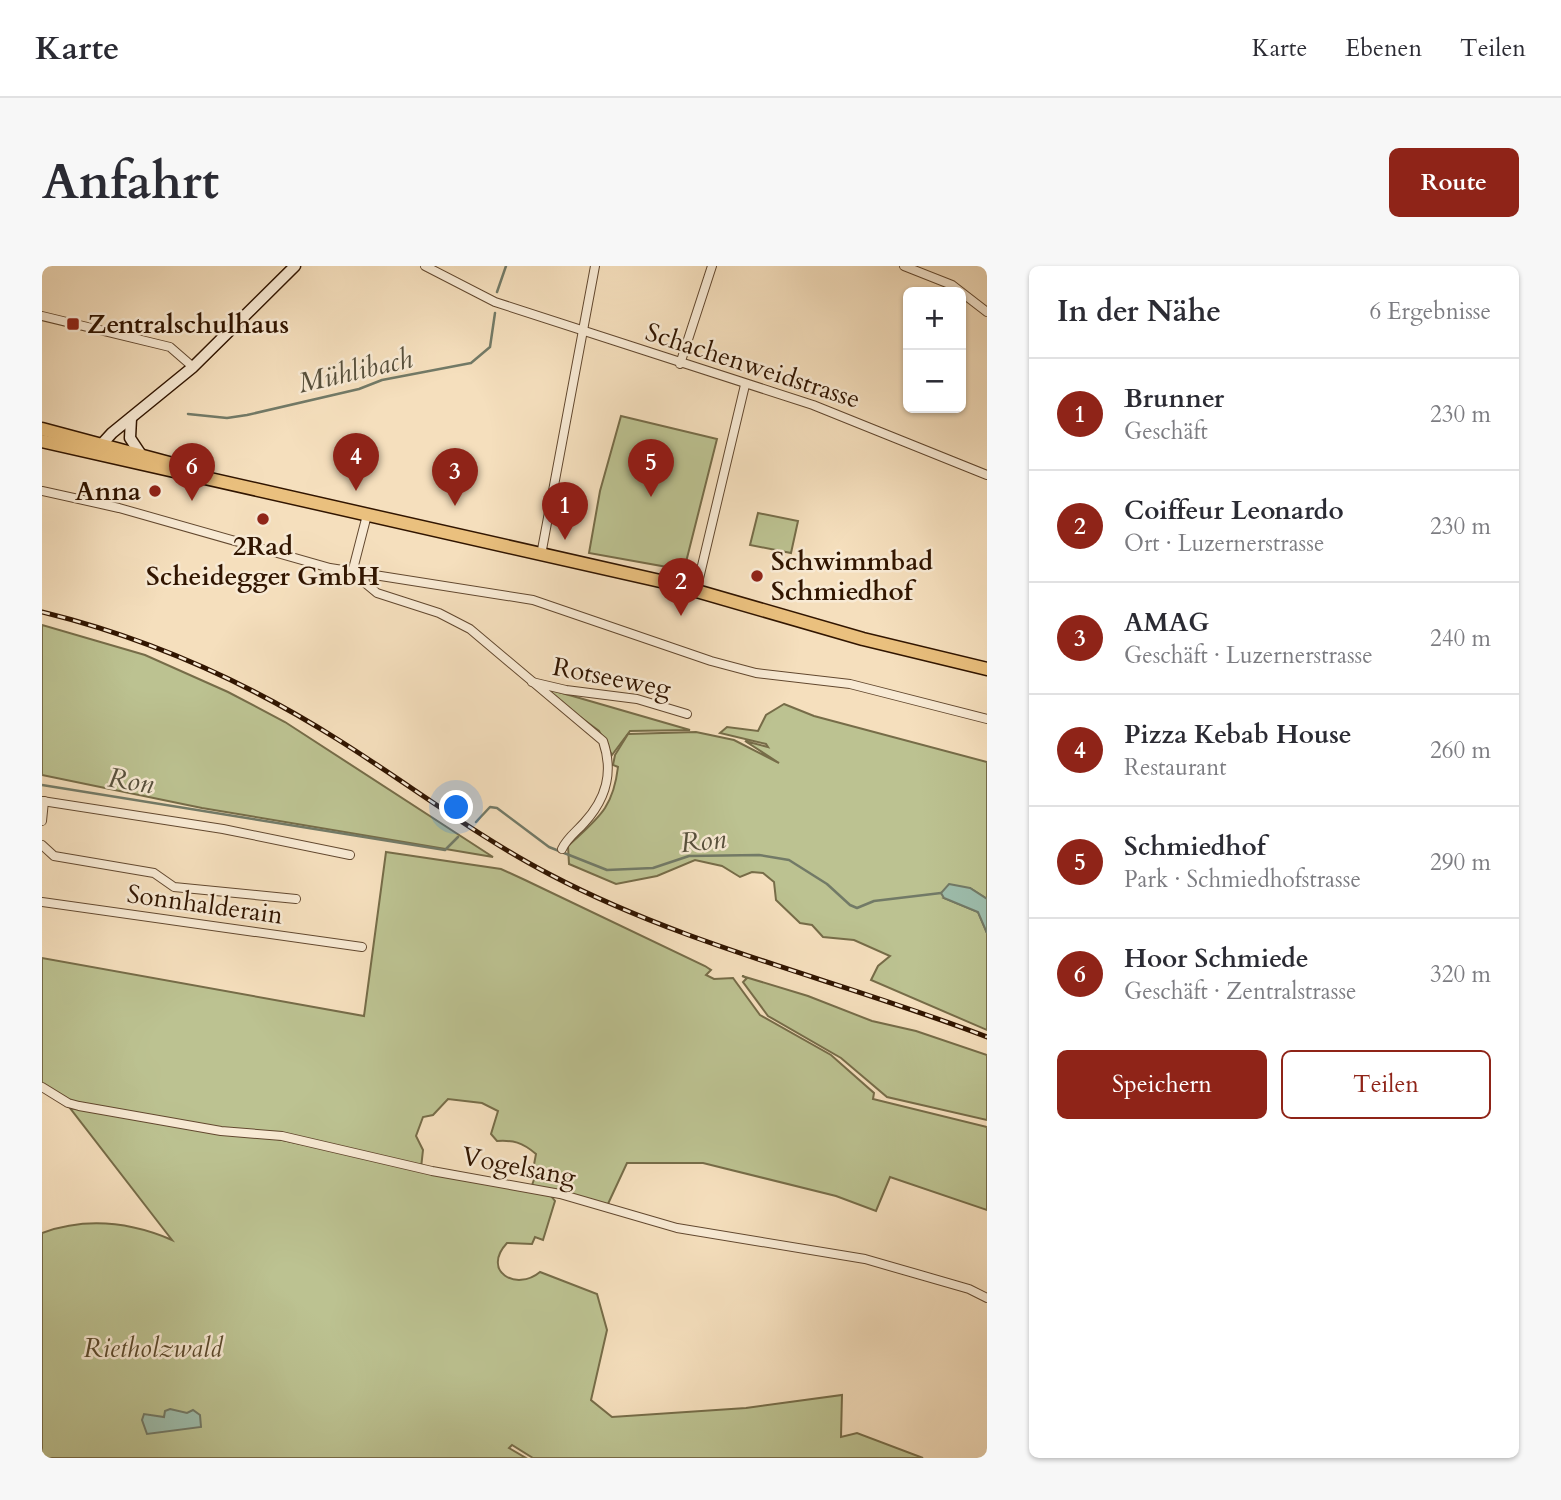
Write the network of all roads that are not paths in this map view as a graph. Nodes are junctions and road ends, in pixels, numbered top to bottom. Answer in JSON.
{"nodes":[{"id":1,"x":295,"y":266,"type":"edge"},
{"id":2,"x":425,"y":266,"type":"edge"},
{"id":3,"x":595,"y":266,"type":"edge"},
{"id":4,"x":712,"y":266,"type":"edge"},
{"id":5,"x":904,"y":266,"type":"edge"},
{"id":6,"x":987,"y":312,"type":"edge"},
{"id":7,"x":42,"y":316,"type":"edge"},
{"id":8,"x":582,"y":331,"type":"junction"},
{"id":9,"x":680,"y":364,"type":"junction"},
{"id":10,"x":193,"y":367,"type":"junction"},
{"id":11,"x":745,"y":386,"type":"junction"},
{"id":12,"x":131,"y":418,"type":"junction"},
{"id":13,"x":42,"y":429,"type":"edge"},
{"id":14,"x":42,"y":441,"type":"edge"},
{"id":15,"x":60,"y":445,"type":"junction"},
{"id":16,"x":101,"y":450,"type":"junction"},
{"id":17,"x":42,"y":451,"type":"edge"},
{"id":18,"x":140,"y":453,"type":"junction"},
{"id":19,"x":987,"y":475,"type":"edge"},
{"id":20,"x":208,"y":476,"type":"junction"},
{"id":21,"x":42,"y":491,"type":"edge"},
{"id":22,"x":367,"y":515,"type":"junction"},
{"id":23,"x":541,"y":555,"type":"junction"},
{"id":24,"x":352,"y":573,"type":"junction"},
{"id":25,"x":364,"y":575,"type":"junction"},
{"id":26,"x":696,"y":591,"type":"junction"},
{"id":27,"x":987,"y":669,"type":"edge"},
{"id":28,"x":529,"y":681,"type":"junction"},
{"id":29,"x":687,"y":715,"type":"dead end"},
{"id":30,"x":987,"y":719,"type":"edge"},
{"id":31,"x":43,"y":801,"type":"edge"},
{"id":32,"x":42,"y":821,"type":"edge"},
{"id":33,"x":42,"y":845,"type":"edge"},
{"id":34,"x":562,"y":849,"type":"dead end"},
{"id":35,"x":350,"y":855,"type":"dead end"},
{"id":36,"x":296,"y":899,"type":"dead end"},
{"id":37,"x":42,"y":902,"type":"edge"},
{"id":38,"x":362,"y":947,"type":"dead end"},
{"id":39,"x":42,"y":1087,"type":"edge"},
{"id":40,"x":987,"y":1298,"type":"edge"}],
"edges":[{"from":1,"to":10,"type":"main road"},
{"from":2,"to":8,"type":"street","name":"Schachenweidstrasse"},
{"from":3,"to":8,"type":"street"},
{"from":4,"to":9,"type":"street"},
{"from":5,"to":6,"type":"street"},
{"from":7,"to":10,"type":"street"},
{"from":8,"to":9,"type":"street","name":"Schachenweidstrasse"},
{"from":8,"to":23,"type":"street"},
{"from":9,"to":11,"type":"street","name":"Schachenweidstrasse"},
{"from":10,"to":12,"type":"main road"},
{"from":11,"to":19,"type":"street","name":"Schachenweidstrasse"},
{"from":11,"to":26,"type":"street"},
{"from":12,"to":16,"type":"main road"},
{"from":12,"to":18,"type":"main road"},
{"from":13,"to":16,"type":"main road"},
{"from":14,"to":15,"type":"main road"},
{"from":15,"to":16,"type":"main road"},
{"from":15,"to":17,"type":"street"},
{"from":16,"to":18,"type":"main road"},
{"from":16,"to":20,"type":"main road"},
{"from":18,"to":20,"type":"main road"},
{"from":20,"to":22,"type":"main road"},
{"from":21,"to":24,"type":"street"},
{"from":22,"to":23,"type":"main road"},
{"from":22,"to":24,"type":"street"},
{"from":23,"to":26,"type":"main road"},
{"from":24,"to":25,"type":"street"},
{"from":25,"to":28,"type":"street","name":"Rotseeweg"},
{"from":25,"to":30,"type":"street"},
{"from":26,"to":27,"type":"main road"},
{"from":28,"to":29,"type":"street","name":"Rotseeweg"},
{"from":28,"to":34,"type":"street","name":"Rotseeweg"},
{"from":31,"to":32,"type":"street"},
{"from":31,"to":35,"type":"street"},
{"from":33,"to":36,"type":"street"},
{"from":37,"to":38,"type":"street","name":"Sonnhalderain"},
{"from":39,"to":40,"type":"street","name":"Vogelsang"}]}
